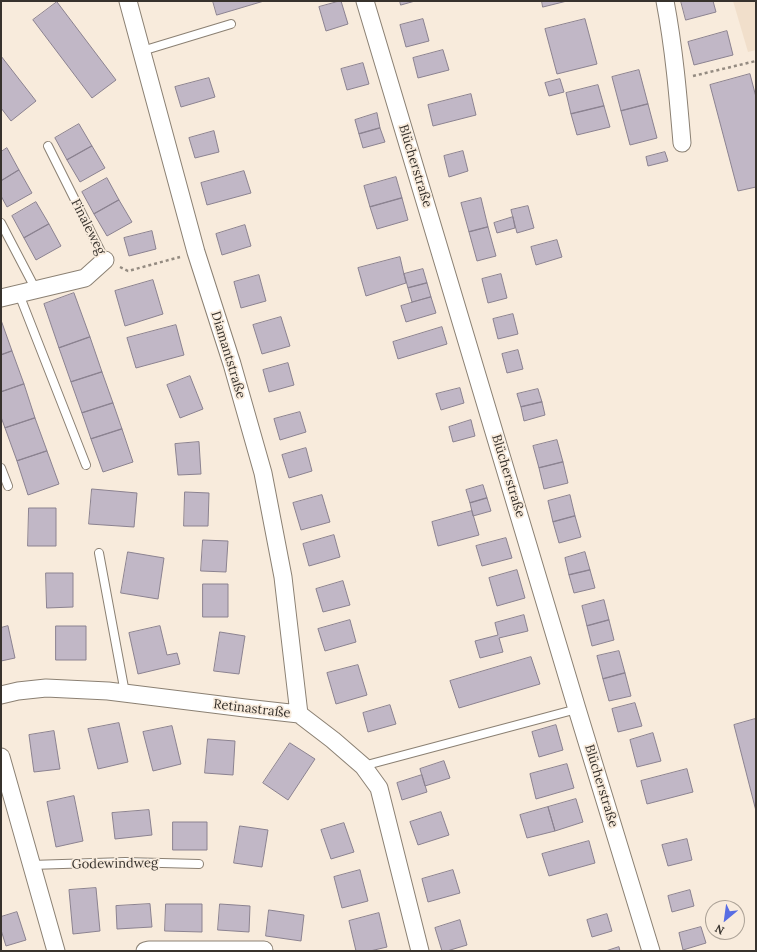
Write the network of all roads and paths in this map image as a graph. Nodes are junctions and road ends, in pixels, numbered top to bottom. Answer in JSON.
{"nodes":[{"id":1,"x":128,"y":1,"type":"edge"},
{"id":2,"x":365,"y":1,"type":"edge"},
{"id":3,"x":665,"y":1,"type":"edge"},
{"id":4,"x":231,"y":24,"type":"dead end"},
{"id":5,"x":142,"y":51,"type":"junction"},
{"id":6,"x":756,"y":61,"type":"edge"},
{"id":7,"x":676,"y":80,"type":"junction"},
{"id":8,"x":682,"y":143,"type":"dead end"},
{"id":9,"x":48,"y":146,"type":"dead end"},
{"id":10,"x":1,"y":223,"type":"edge"},
{"id":11,"x":196,"y":252,"type":"junction"},
{"id":12,"x":105,"y":260,"type":"junction"},
{"id":13,"x":36,"y":290,"type":"junction"},
{"id":14,"x":19,"y":294,"type":"junction"},
{"id":15,"x":1,"y":298,"type":"edge"},
{"id":16,"x":86,"y":465,"type":"dead end"},
{"id":17,"x":1,"y":468,"type":"edge"},
{"id":18,"x":8,"y":486,"type":"dead end"},
{"id":19,"x":99,"y":553,"type":"dead end"},
{"id":20,"x":125,"y":693,"type":"junction"},
{"id":21,"x":1,"y":695,"type":"edge"},
{"id":22,"x":577,"y":709,"type":"junction"},
{"id":23,"x":299,"y":714,"type":"junction"},
{"id":24,"x":1,"y":757,"type":"edge"},
{"id":25,"x":363,"y":766,"type":"junction"},
{"id":26,"x":200,"y":864,"type":"dead end"},
{"id":27,"x":32,"y":865,"type":"junction"},
{"id":28,"x":264,"y":950,"type":"edge"},
{"id":29,"x":56,"y":951,"type":"edge"},
{"id":30,"x":145,"y":951,"type":"edge"},
{"id":31,"x":420,"y":951,"type":"edge"},
{"id":32,"x":651,"y":951,"type":"edge"}],
"edges":[{"from":1,"to":5,"type":"street","name":"Diamantstraße"},
{"from":2,"to":22,"type":"street","name":"Blücherstraße"},
{"from":3,"to":7,"type":"street"},
{"from":4,"to":5,"type":"lane"},
{"from":5,"to":11,"type":"street","name":"Diamantstraße"},
{"from":6,"to":7,"type":"path"},
{"from":7,"to":8,"type":"street"},
{"from":9,"to":12,"type":"lane","name":"Finaleweg"},
{"from":10,"to":13,"type":"lane"},
{"from":11,"to":12,"type":"path"},
{"from":11,"to":23,"type":"street","name":"Diamantstraße"},
{"from":12,"to":13,"type":"street","name":"Finaleweg"},
{"from":13,"to":14,"type":"street","name":"Finaleweg"},
{"from":14,"to":15,"type":"street","name":"Finaleweg"},
{"from":14,"to":16,"type":"lane"},
{"from":17,"to":18,"type":"lane"},
{"from":19,"to":20,"type":"lane"},
{"from":20,"to":21,"type":"street","name":"Retinastraße"},
{"from":20,"to":23,"type":"street","name":"Retinastraße"},
{"from":22,"to":25,"type":"lane"},
{"from":22,"to":32,"type":"street","name":"Blücherstraße"},
{"from":23,"to":25,"type":"street","name":"Retinastraße"},
{"from":24,"to":27,"type":"street"},
{"from":25,"to":31,"type":"street","name":"Retinastraße"},
{"from":26,"to":27,"type":"lane","name":"Godewindweg"},
{"from":27,"to":29,"type":"street"},
{"from":28,"to":30,"type":"street"}]}
